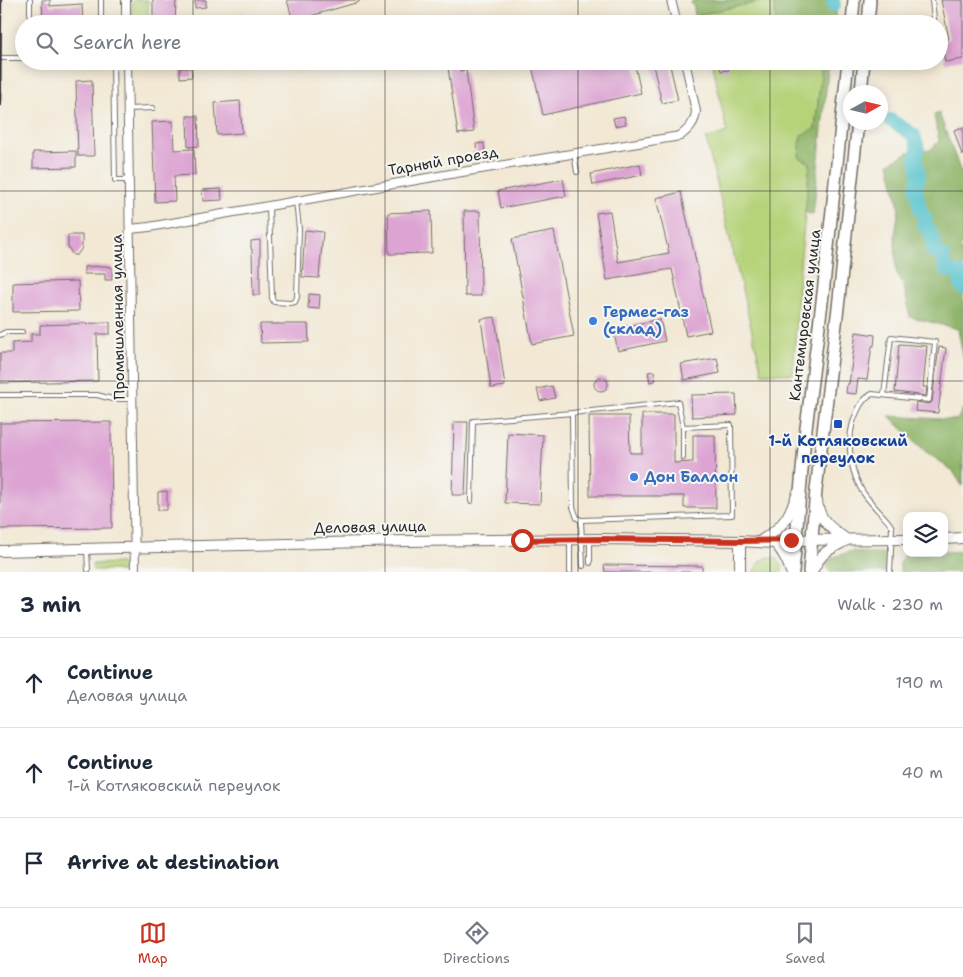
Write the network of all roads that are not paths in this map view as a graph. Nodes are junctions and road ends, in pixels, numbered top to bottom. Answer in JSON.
{"nodes":[{"id":1,"x":30,"y":0,"type":"edge"},
{"id":2,"x":101,"y":0,"type":"edge"},
{"id":3,"x":126,"y":0,"type":"edge"},
{"id":4,"x":671,"y":0,"type":"edge"},
{"id":5,"x":854,"y":0,"type":"edge"},
{"id":6,"x":870,"y":0,"type":"edge"},
{"id":7,"x":932,"y":0,"type":"edge"},
{"id":8,"x":30,"y":15,"type":"edge"},
{"id":9,"x":101,"y":15,"type":"edge"},
{"id":10,"x":126,"y":15,"type":"edge"},
{"id":11,"x":675,"y":15,"type":"edge"},
{"id":12,"x":853,"y":15,"type":"edge"},
{"id":13,"x":869,"y":15,"type":"edge"},
{"id":14,"x":934,"y":15,"type":"edge"},
{"id":15,"x":0,"y":58,"type":"edge"},
{"id":16,"x":15,"y":58,"type":"edge"},
{"id":17,"x":113,"y":70,"type":"edge"},
{"id":18,"x":127,"y":70,"type":"edge"},
{"id":19,"x":687,"y":70,"type":"edge"},
{"id":20,"x":847,"y":70,"type":"edge"},
{"id":21,"x":863,"y":70,"type":"edge"},
{"id":22,"x":862,"y":85,"type":"edge"},
{"id":23,"x":153,"y":108,"type":"dead end"},
{"id":24,"x":128,"y":109,"type":"junction"},
{"id":25,"x":857,"y":130,"type":"edge"},
{"id":26,"x":574,"y":153,"type":"junction"},
{"id":27,"x":577,"y":172,"type":"dead end"},
{"id":28,"x":130,"y":180,"type":"junction"},
{"id":29,"x":296,"y":201,"type":"junction"},
{"id":30,"x":269,"y":206,"type":"junction"},
{"id":31,"x":130,"y":229,"type":"junction"},
{"id":32,"x":22,"y":332,"type":"dead end"},
{"id":33,"x":0,"y":335,"type":"edge"},
{"id":34,"x":0,"y":395,"type":"edge"},
{"id":35,"x":884,"y":395,"type":"junction"},
{"id":36,"x":132,"y":399,"type":"junction"},
{"id":37,"x":572,"y":413,"type":"junction"},
{"id":38,"x":683,"y":427,"type":"junction"},
{"id":39,"x":683,"y":458,"type":"dead end"},
{"id":40,"x":800,"y":488,"type":"junction"},
{"id":41,"x":816,"y":490,"type":"junction"},
{"id":42,"x":471,"y":501,"type":"dead end"},
{"id":43,"x":581,"y":520,"type":"junction"},
{"id":44,"x":963,"y":538,"type":"edge"},
{"id":45,"x":570,"y":539,"type":"junction"},
{"id":46,"x":586,"y":539,"type":"junction"},
{"id":47,"x":892,"y":539,"type":"junction"},
{"id":48,"x":903,"y":539,"type":"edge"},
{"id":49,"x":948,"y":539,"type":"edge"},
{"id":50,"x":762,"y":540,"type":"junction"},
{"id":51,"x":793,"y":540,"type":"junction"},
{"id":52,"x":812,"y":540,"type":"junction"},
{"id":53,"x":847,"y":540,"type":"junction"},
{"id":54,"x":740,"y":541,"type":"junction"},
{"id":55,"x":775,"y":543,"type":"junction"},
{"id":56,"x":134,"y":548,"type":"junction"},
{"id":57,"x":87,"y":549,"type":"junction"},
{"id":58,"x":0,"y":551,"type":"edge"},
{"id":59,"x":590,"y":563,"type":"dead end"},
{"id":60,"x":583,"y":566,"type":"dead end"},
{"id":61,"x":88,"y":570,"type":"dead end"},
{"id":62,"x":135,"y":572,"type":"edge"},
{"id":63,"x":570,"y":572,"type":"edge"},
{"id":64,"x":740,"y":572,"type":"edge"},
{"id":65,"x":792,"y":572,"type":"edge"},
{"id":66,"x":811,"y":572,"type":"edge"},
{"id":67,"x":890,"y":572,"type":"edge"}],
"edges":[{"from":1,"to":8,"type":"lane"},
{"from":2,"to":9,"type":"lane"},
{"from":3,"to":10,"type":"street"},
{"from":4,"to":11,"type":"street"},
{"from":5,"to":12,"type":"main road"},
{"from":6,"to":13,"type":"main road"},
{"from":7,"to":14,"type":"lane"},
{"from":15,"to":16,"type":"lane"},
{"from":17,"to":28,"type":"lane"},
{"from":18,"to":24,"type":"street","name":"Промышленная улица"},
{"from":19,"to":26,"type":"street","name":"Тарный проезд"},
{"from":20,"to":40,"type":"main road","name":"Кантемировская улица"},
{"from":21,"to":22,"type":"main road"},
{"from":23,"to":24,"type":"lane"},
{"from":24,"to":28,"type":"street","name":"Промышленная улица"},
{"from":25,"to":41,"type":"main road","name":"Кантемировская улица"},
{"from":26,"to":27,"type":"lane"},
{"from":26,"to":29,"type":"street","name":"Тарный проезд"},
{"from":28,"to":31,"type":"street","name":"Промышленная улица"},
{"from":29,"to":30,"type":"street","name":"Тарный проезд"},
{"from":29,"to":30,"type":"lane"},
{"from":30,"to":31,"type":"street","name":"Тарный проезд"},
{"from":31,"to":36,"type":"street","name":"Промышленная улица"},
{"from":32,"to":33,"type":"lane"},
{"from":34,"to":36,"type":"lane"},
{"from":35,"to":35,"type":"lane"},
{"from":35,"to":47,"type":"lane"},
{"from":36,"to":56,"type":"street","name":"Промышленная улица"},
{"from":37,"to":38,"type":"lane"},
{"from":37,"to":42,"type":"lane"},
{"from":37,"to":43,"type":"lane"},
{"from":38,"to":39,"type":"lane"},
{"from":38,"to":43,"type":"lane"},
{"from":40,"to":50,"type":"street"},
{"from":40,"to":51,"type":"main road","name":"Кантемировская улица"},
{"from":41,"to":52,"type":"main road","name":"Кантемировская улица"},
{"from":41,"to":53,"type":"street"},
{"from":43,"to":46,"type":"lane"},
{"from":44,"to":49,"type":"street"},
{"from":45,"to":46,"type":"street","name":"Деловая улица"},
{"from":45,"to":56,"type":"street","name":"Деловая улица"},
{"from":45,"to":63,"type":"lane"},
{"from":46,"to":54,"type":"street","name":"Деловая улица"},
{"from":46,"to":59,"type":"lane"},
{"from":46,"to":60,"type":"lane"},
{"from":47,"to":48,"type":"street"},
{"from":47,"to":53,"type":"street"},
{"from":47,"to":67,"type":"lane"},
{"from":50,"to":51,"type":"street"},
{"from":50,"to":54,"type":"street"},
{"from":51,"to":52,"type":"street"},
{"from":51,"to":55,"type":"street"},
{"from":51,"to":65,"type":"main road","name":"Кантемировская улица"},
{"from":52,"to":53,"type":"street"},
{"from":52,"to":66,"type":"main road","name":"Кантемировская улица"},
{"from":53,"to":66,"type":"street"},
{"from":54,"to":55,"type":"street"},
{"from":54,"to":64,"type":"street"},
{"from":55,"to":65,"type":"street"},
{"from":56,"to":57,"type":"street","name":"Деловая улица"},
{"from":56,"to":62,"type":"street","name":"Промышленная улица"},
{"from":57,"to":58,"type":"street","name":"Деловая улица"},
{"from":57,"to":61,"type":"lane"}]}
